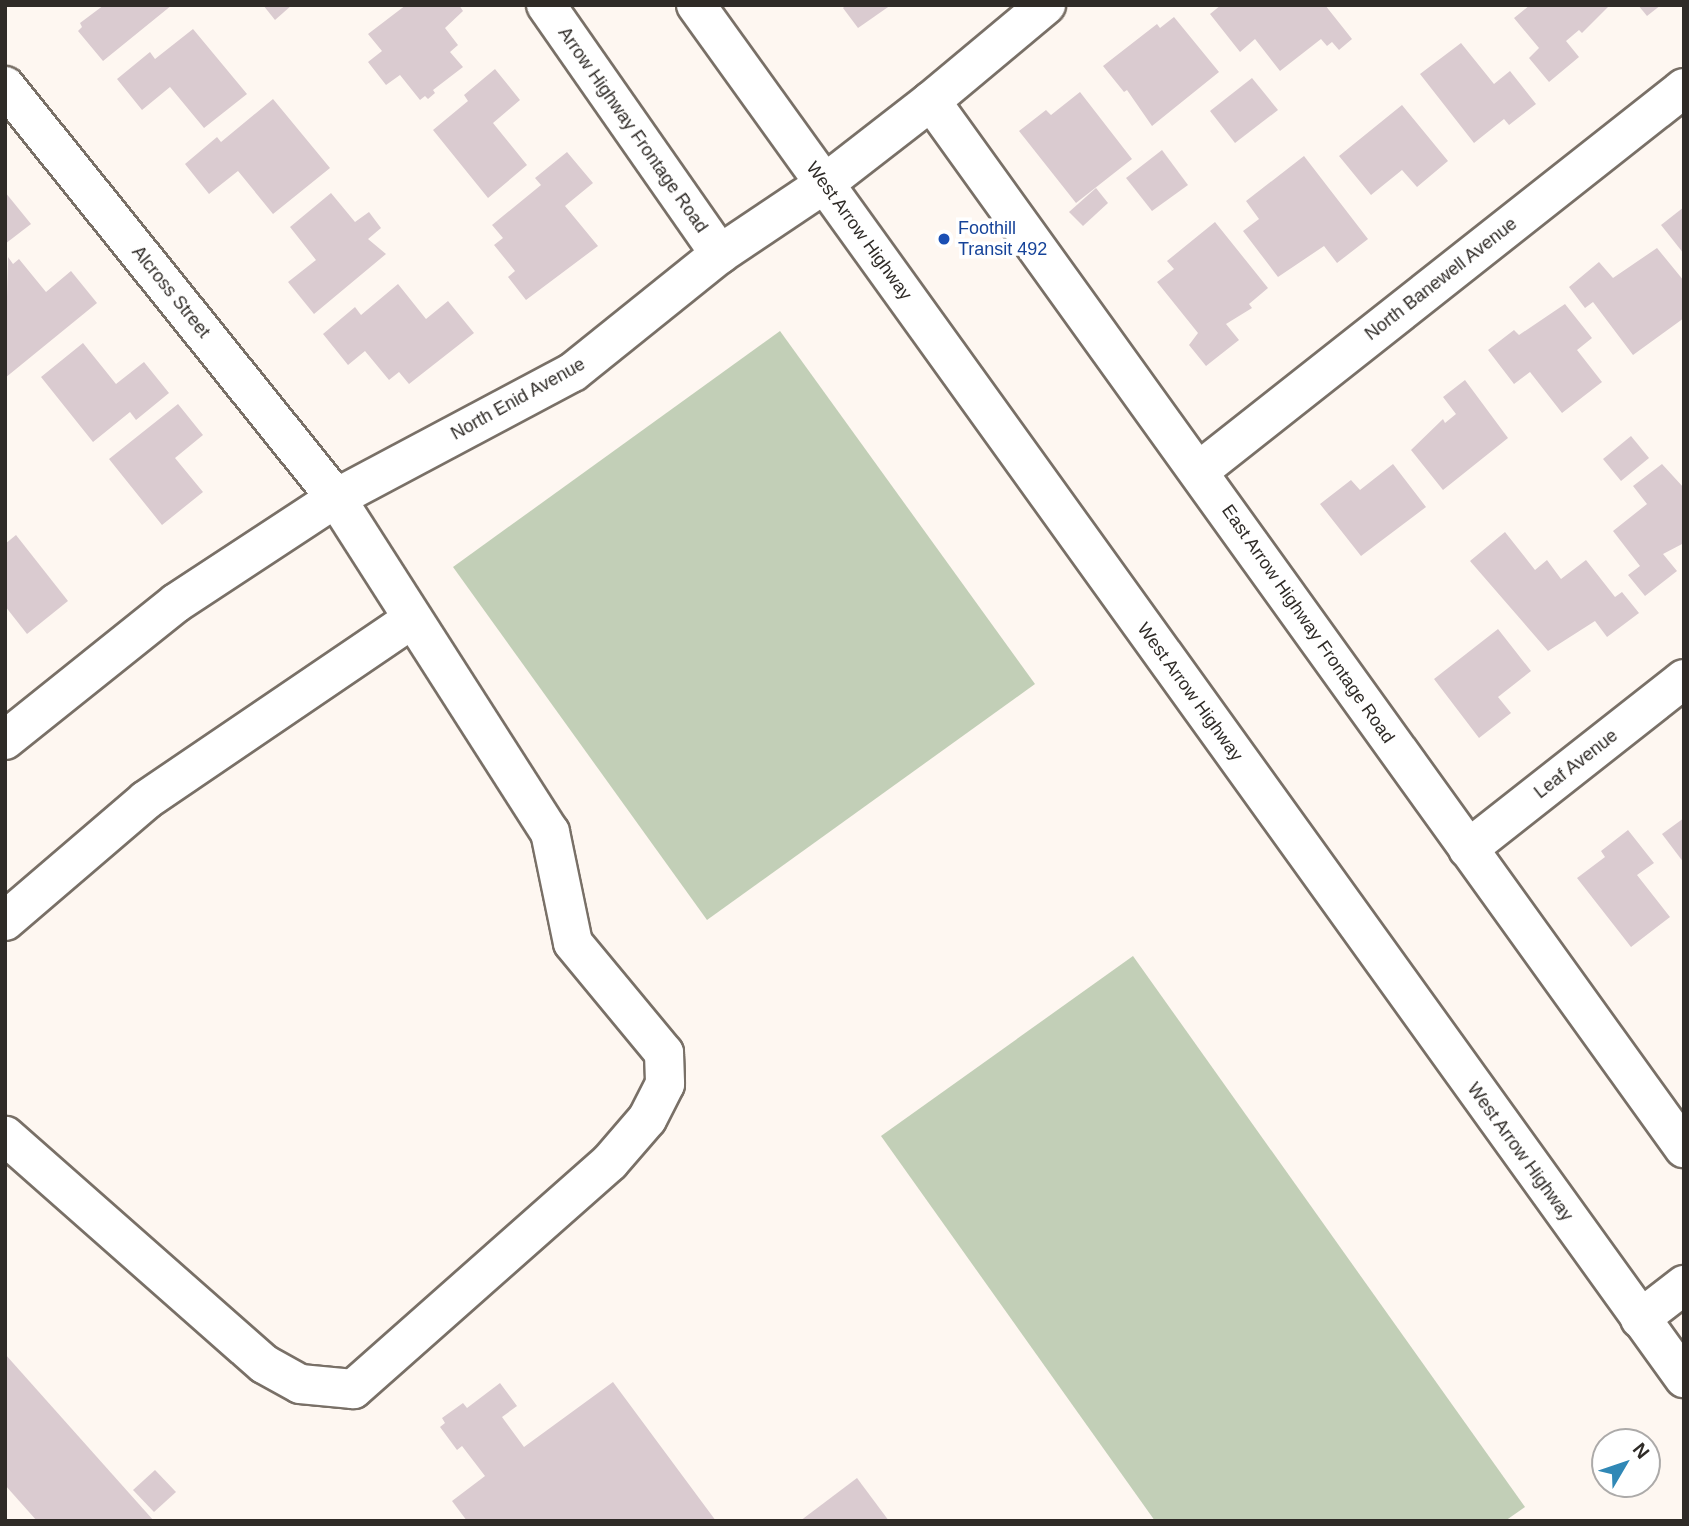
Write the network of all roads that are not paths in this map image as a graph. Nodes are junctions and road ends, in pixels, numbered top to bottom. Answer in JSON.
{"nodes":[{"id":1,"x":546,"y":5,"type":"edge"},
{"id":2,"x":696,"y":5,"type":"edge"},
{"id":3,"x":1046,"y":5,"type":"edge"},
{"id":4,"x":5,"y":86,"type":"edge"},
{"id":5,"x":1684,"y":88,"type":"edge"},
{"id":6,"x":932,"y":102,"type":"junction"},
{"id":7,"x":824,"y":184,"type":"junction"},
{"id":8,"x":720,"y":254,"type":"junction"},
{"id":9,"x":1199,"y":471,"type":"junction"},
{"id":10,"x":336,"y":498,"type":"junction"},
{"id":11,"x":411,"y":620,"type":"junction"},
{"id":12,"x":1684,"y":679,"type":"edge"},
{"id":13,"x":5,"y":740,"type":"edge"},
{"id":14,"x":1468,"y":849,"type":"junction"},
{"id":15,"x":5,"y":921,"type":"edge"},
{"id":16,"x":5,"y":1136,"type":"edge"},
{"id":17,"x":1684,"y":1147,"type":"edge"},
{"id":18,"x":1684,"y":1285,"type":"edge"},
{"id":19,"x":1640,"y":1319,"type":"junction"},
{"id":20,"x":1684,"y":1378,"type":"edge"}],
"edges":[{"from":1,"to":8,"type":"street","name":"Arrow Highway Frontage Road"},
{"from":2,"to":7,"type":"street","name":"West Arrow Highway"},
{"from":3,"to":6,"type":"street","name":"North Enid Avenue"},
{"from":4,"to":10,"type":"street","name":"Alcross Street"},
{"from":5,"to":9,"type":"street","name":"North Banewell Avenue"},
{"from":6,"to":7,"type":"street","name":"North Enid Avenue"},
{"from":6,"to":9,"type":"street","name":"East Arrow Highway Frontage Road"},
{"from":7,"to":8,"type":"street","name":"North Enid Avenue"},
{"from":7,"to":19,"type":"street","name":"West Arrow Highway"},
{"from":8,"to":10,"type":"street","name":"North Enid Avenue"},
{"from":9,"to":14,"type":"street","name":"East Arrow Highway Frontage Road"},
{"from":10,"to":11,"type":"street","name":"Alcross Street"},
{"from":10,"to":13,"type":"street","name":"North Enid Avenue"},
{"from":11,"to":15,"type":"street"},
{"from":11,"to":16,"type":"street","name":"Alcross Street"},
{"from":12,"to":14,"type":"street","name":"Leaf Avenue"},
{"from":14,"to":17,"type":"street","name":"East Arrow Highway Frontage Road"},
{"from":18,"to":19,"type":"street"},
{"from":19,"to":20,"type":"street","name":"West Arrow Highway"}]}
